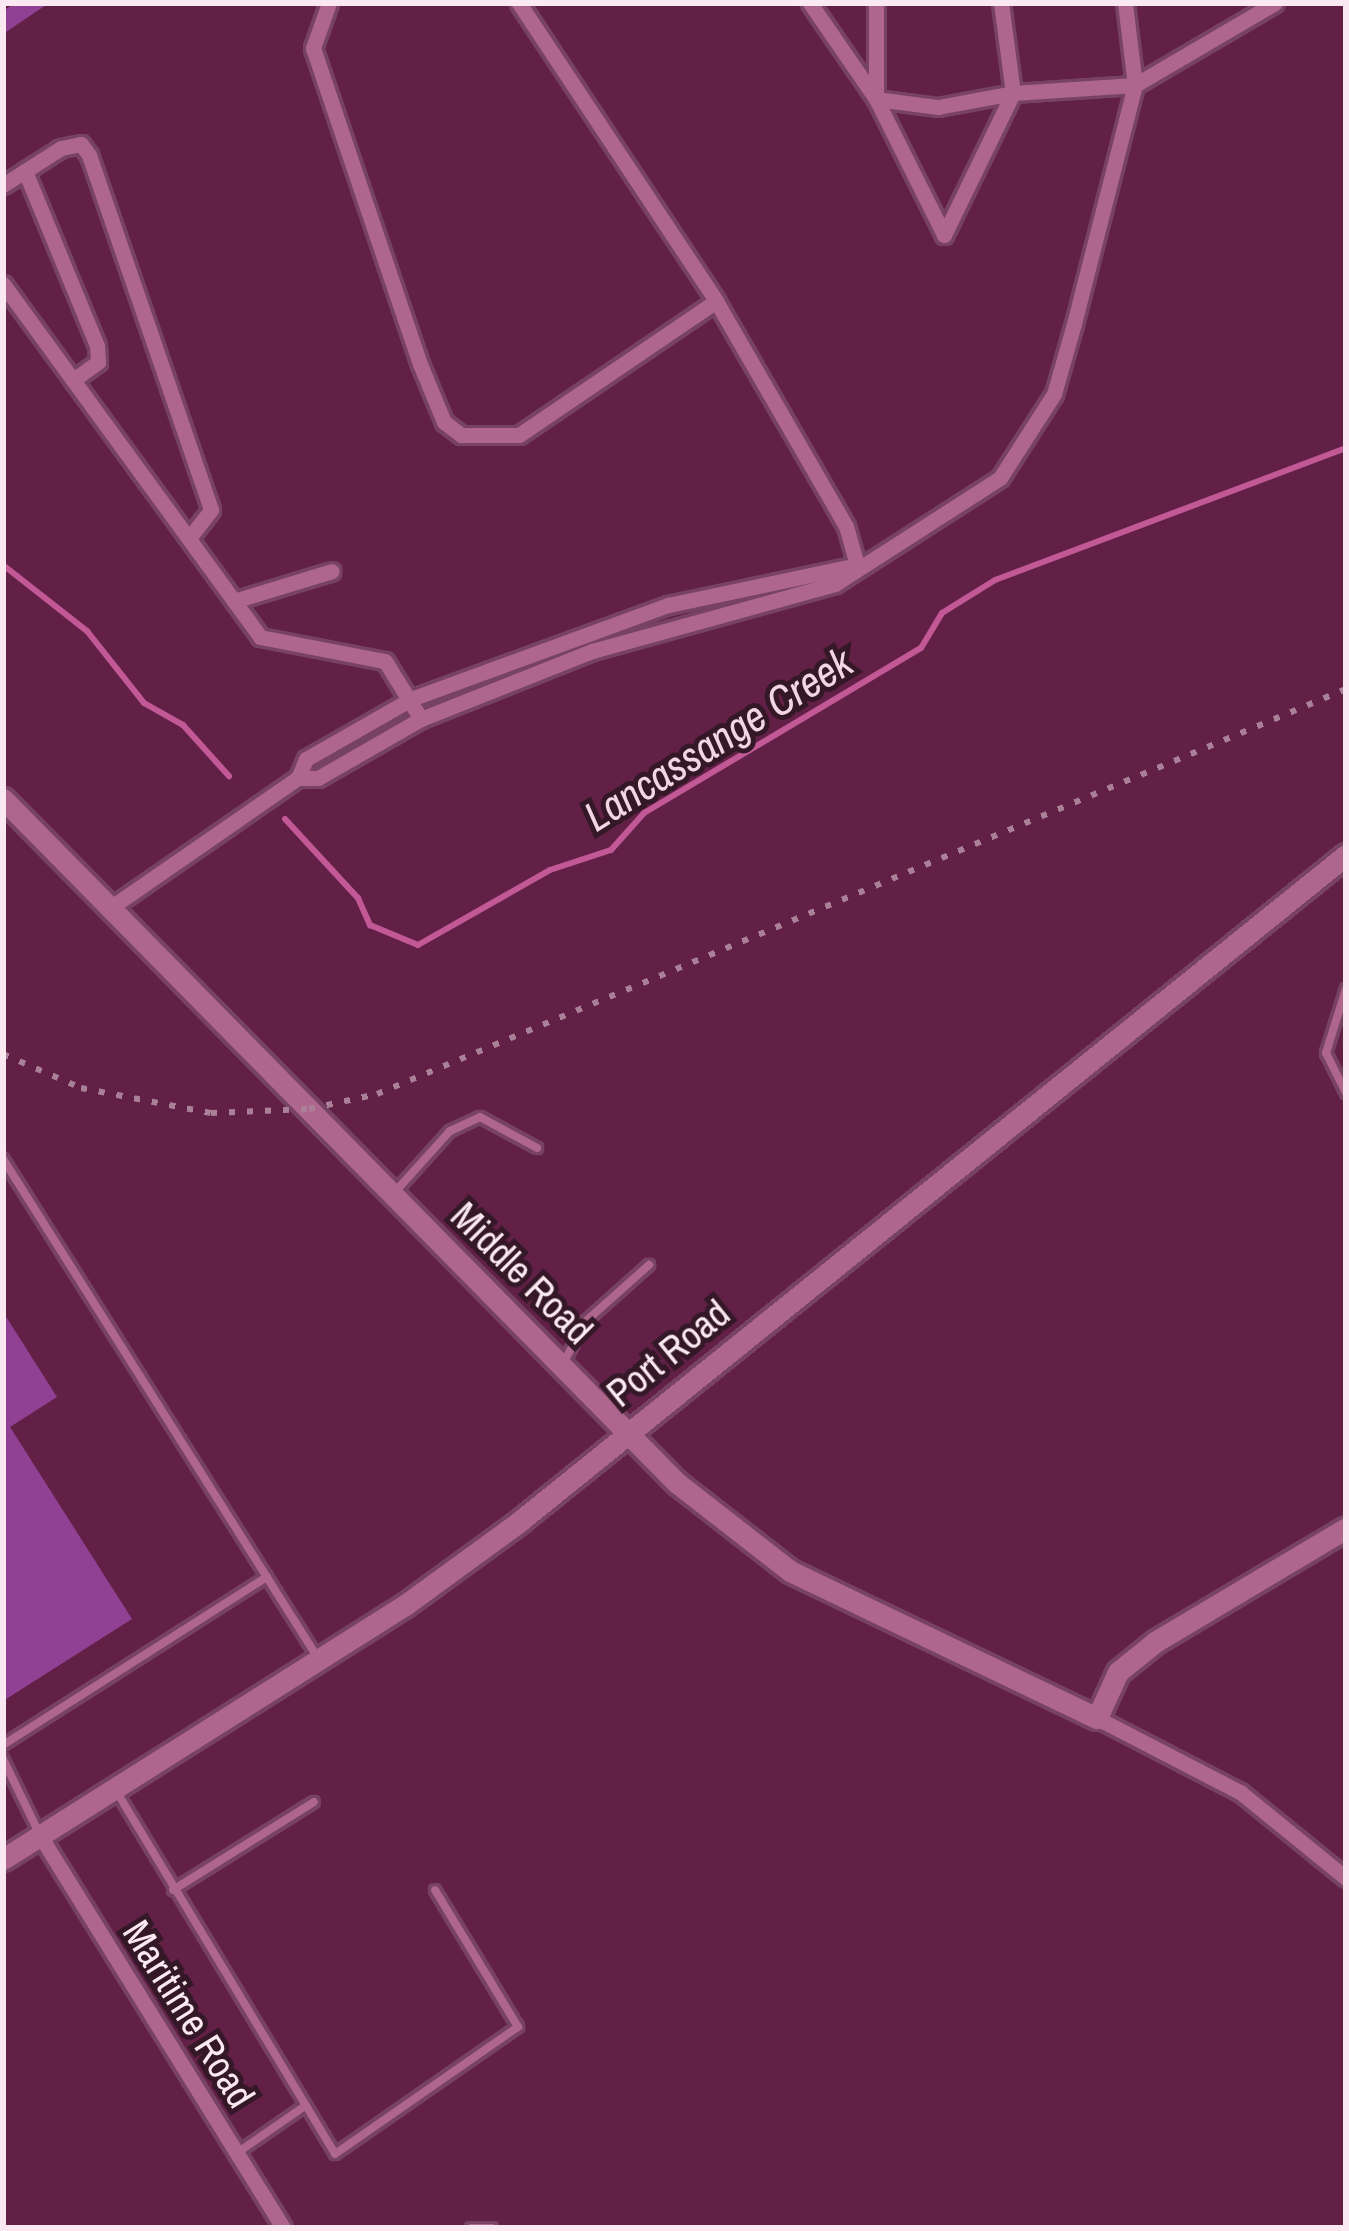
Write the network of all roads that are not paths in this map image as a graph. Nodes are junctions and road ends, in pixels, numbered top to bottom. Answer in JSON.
{"nodes":[{"id":1,"x":329,"y":3,"type":"edge"},
{"id":2,"x":519,"y":3,"type":"edge"},
{"id":3,"x":810,"y":3,"type":"edge"},
{"id":4,"x":876,"y":3,"type":"edge"},
{"id":5,"x":1001,"y":3,"type":"edge"},
{"id":6,"x":1125,"y":3,"type":"edge"},
{"id":7,"x":1275,"y":3,"type":"edge"},
{"id":8,"x":1135,"y":85,"type":"junction"},
{"id":9,"x":1013,"y":93,"type":"junction"},
{"id":10,"x":876,"y":99,"type":"junction"},
{"id":11,"x":25,"y":171,"type":"junction"},
{"id":12,"x":3,"y":185,"type":"edge"},
{"id":13,"x":3,"y":284,"type":"edge"},
{"id":14,"x":716,"y":301,"type":"junction"},
{"id":15,"x":73,"y":380,"type":"junction"},
{"id":16,"x":189,"y":538,"type":"junction"},
{"id":17,"x":857,"y":565,"type":"junction"},
{"id":18,"x":332,"y":571,"type":"dead end"},
{"id":19,"x":234,"y":601,"type":"junction"},
{"id":20,"x":411,"y":699,"type":"junction"},
{"id":21,"x":421,"y":719,"type":"junction"},
{"id":22,"x":298,"y":778,"type":"junction"},
{"id":23,"x":3,"y":799,"type":"edge"},
{"id":24,"x":1346,"y":855,"type":"edge"},
{"id":25,"x":110,"y":908,"type":"junction"},
{"id":26,"x":1346,"y":989,"type":"edge"},
{"id":27,"x":1346,"y":1093,"type":"edge"},
{"id":28,"x":537,"y":1148,"type":"dead end"},
{"id":29,"x":3,"y":1159,"type":"edge"},
{"id":30,"x":393,"y":1194,"type":"junction"},
{"id":31,"x":650,"y":1264,"type":"dead end"},
{"id":32,"x":562,"y":1365,"type":"junction"},
{"id":33,"x":628,"y":1432,"type":"junction"},
{"id":34,"x":1346,"y":1528,"type":"edge"},
{"id":35,"x":267,"y":1577,"type":"junction"},
{"id":36,"x":320,"y":1661,"type":"junction"},
{"id":37,"x":1097,"y":1718,"type":"junction"},
{"id":38,"x":3,"y":1745,"type":"edge"},
{"id":39,"x":3,"y":1759,"type":"edge"},
{"id":40,"x":114,"y":1788,"type":"junction"},
{"id":41,"x":314,"y":1802,"type":"dead end"},
{"id":42,"x":39,"y":1834,"type":"junction"},
{"id":43,"x":3,"y":1859,"type":"edge"},
{"id":44,"x":1346,"y":1878,"type":"edge"},
{"id":45,"x":173,"y":1890,"type":"junction"},
{"id":46,"x":435,"y":1890,"type":"dead end"},
{"id":47,"x":305,"y":2106,"type":"junction"},
{"id":48,"x":237,"y":2153,"type":"junction"},
{"id":49,"x":284,"y":2228,"type":"edge"},
{"id":50,"x":471,"y":2228,"type":"edge"},
{"id":51,"x":492,"y":2228,"type":"edge"}],
"edges":[{"from":1,"to":14,"type":"street"},
{"from":2,"to":14,"type":"street"},
{"from":3,"to":10,"type":"street"},
{"from":4,"to":10,"type":"street"},
{"from":5,"to":9,"type":"street"},
{"from":6,"to":8,"type":"street"},
{"from":7,"to":8,"type":"street"},
{"from":8,"to":9,"type":"street"},
{"from":8,"to":17,"type":"street"},
{"from":9,"to":10,"type":"street"},
{"from":9,"to":10,"type":"street"},
{"from":11,"to":12,"type":"street"},
{"from":11,"to":15,"type":"street"},
{"from":11,"to":16,"type":"street"},
{"from":13,"to":15,"type":"street"},
{"from":14,"to":17,"type":"street"},
{"from":15,"to":16,"type":"street"},
{"from":16,"to":19,"type":"street"},
{"from":17,"to":20,"type":"street"},
{"from":17,"to":21,"type":"street"},
{"from":18,"to":19,"type":"street"},
{"from":19,"to":20,"type":"street"},
{"from":20,"to":21,"type":"street"},
{"from":20,"to":22,"type":"street"},
{"from":21,"to":22,"type":"street"},
{"from":22,"to":25,"type":"street"},
{"from":23,"to":25,"type":"main road","name":"Middle Road"},
{"from":24,"to":33,"type":"main road","name":"Port Road"},
{"from":25,"to":30,"type":"main road","name":"Middle Road"},
{"from":26,"to":27,"type":"lane"},
{"from":28,"to":30,"type":"lane"},
{"from":29,"to":35,"type":"lane"},
{"from":30,"to":32,"type":"main road","name":"Middle Road"},
{"from":31,"to":32,"type":"lane"},
{"from":32,"to":33,"type":"main road","name":"Middle Road"},
{"from":33,"to":36,"type":"main road","name":"Port Road"},
{"from":33,"to":37,"type":"main road","name":"Middle Road"},
{"from":34,"to":37,"type":"main road"},
{"from":35,"to":36,"type":"lane"},
{"from":35,"to":38,"type":"lane"},
{"from":36,"to":40,"type":"main road","name":"Port Road"},
{"from":37,"to":44,"type":"street"},
{"from":39,"to":42,"type":"lane"},
{"from":40,"to":42,"type":"main road","name":"Port Road"},
{"from":40,"to":45,"type":"lane"},
{"from":41,"to":45,"type":"lane"},
{"from":42,"to":43,"type":"main road","name":"Port Road"},
{"from":42,"to":48,"type":"street","name":"Maritime Road"},
{"from":45,"to":47,"type":"lane"},
{"from":46,"to":47,"type":"lane"},
{"from":47,"to":48,"type":"lane"},
{"from":48,"to":49,"type":"street","name":"Maritime Road"},
{"from":50,"to":51,"type":"lane"}]}
